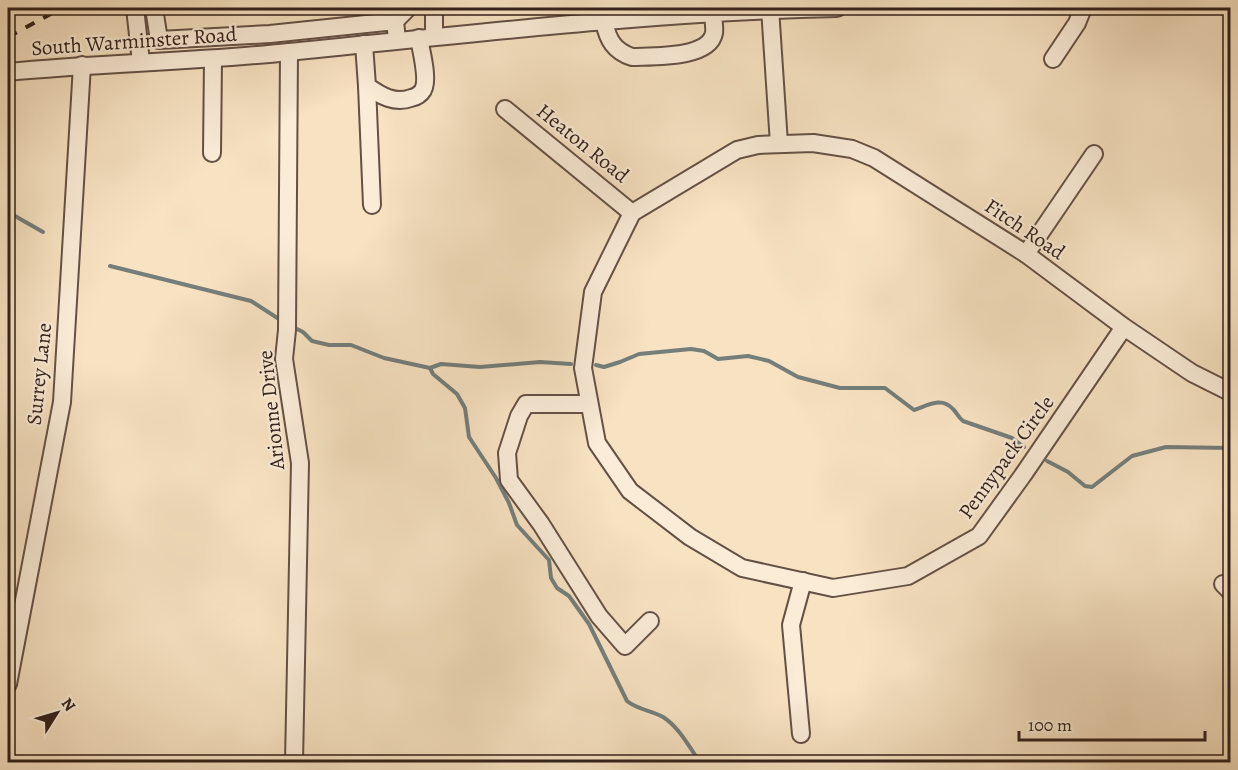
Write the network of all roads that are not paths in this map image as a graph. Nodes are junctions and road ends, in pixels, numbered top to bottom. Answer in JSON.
{"nodes":[{"id":1,"x":135,"y":8,"type":"edge"},
{"id":2,"x":154,"y":8,"type":"edge"},
{"id":3,"x":408,"y":8,"type":"edge"},
{"id":4,"x":434,"y":8,"type":"edge"},
{"id":5,"x":770,"y":8,"type":"edge"},
{"id":6,"x":837,"y":8,"type":"edge"},
{"id":7,"x":1083,"y":8,"type":"edge"},
{"id":8,"x":713,"y":14,"type":"junction"},
{"id":9,"x":395,"y":21,"type":"junction"},
{"id":10,"x":604,"y":22,"type":"junction"},
{"id":11,"x":301,"y":31,"type":"junction"},
{"id":12,"x":270,"y":34,"type":"junction"},
{"id":13,"x":426,"y":37,"type":"junction"},
{"id":14,"x":188,"y":38,"type":"junction"},
{"id":15,"x":159,"y":40,"type":"junction"},
{"id":16,"x":397,"y":40,"type":"junction"},
{"id":17,"x":363,"y":44,"type":"junction"},
{"id":18,"x":297,"y":51,"type":"junction"},
{"id":19,"x":272,"y":54,"type":"junction"},
{"id":20,"x":1053,"y":58,"type":"dead end"},
{"id":21,"x":213,"y":59,"type":"junction"},
{"id":22,"x":191,"y":60,"type":"junction"},
{"id":23,"x":161,"y":61,"type":"junction"},
{"id":24,"x":141,"y":62,"type":"junction"},
{"id":25,"x":82,"y":65,"type":"junction"},
{"id":26,"x":8,"y":72,"type":"edge"},
{"id":27,"x":367,"y":86,"type":"junction"},
{"id":28,"x":505,"y":109,"type":"dead end"},
{"id":29,"x":779,"y":144,"type":"junction"},
{"id":30,"x":212,"y":153,"type":"dead end"},
{"id":31,"x":1094,"y":154,"type":"dead end"},
{"id":32,"x":372,"y":205,"type":"dead end"},
{"id":33,"x":632,"y":213,"type":"junction"},
{"id":34,"x":1026,"y":255,"type":"junction"},
{"id":35,"x":1124,"y":327,"type":"junction"},
{"id":36,"x":1230,"y":392,"type":"edge"},
{"id":37,"x":589,"y":404,"type":"junction"},
{"id":38,"x":803,"y":581,"type":"junction"},
{"id":39,"x":650,"y":621,"type":"dead end"},
{"id":40,"x":8,"y":684,"type":"edge"},
{"id":41,"x":801,"y":734,"type":"dead end"},
{"id":42,"x":294,"y":762,"type":"edge"}],
"edges":[{"from":1,"to":24,"type":"street"},
{"from":2,"to":15,"type":"street"},
{"from":3,"to":9,"type":"street"},
{"from":4,"to":13,"type":"street"},
{"from":5,"to":6,"type":"street","name":"South Warminster Road"},
{"from":5,"to":8,"type":"street","name":"South Warminster Road"},
{"from":5,"to":29,"type":"street"},
{"from":7,"to":20,"type":"street"},
{"from":8,"to":10,"type":"street","name":"South Warminster Road"},
{"from":8,"to":10,"type":"street"},
{"from":9,"to":11,"type":"street"},
{"from":9,"to":16,"type":"street"},
{"from":10,"to":13,"type":"street","name":"South Warminster Road"},
{"from":11,"to":12,"type":"street"},
{"from":11,"to":18,"type":"street","name":"Arionne Drive"},
{"from":12,"to":14,"type":"street"},
{"from":12,"to":19,"type":"street"},
{"from":13,"to":16,"type":"street","name":"South Warminster Road"},
{"from":13,"to":27,"type":"street"},
{"from":14,"to":15,"type":"street"},
{"from":14,"to":22,"type":"street"},
{"from":15,"to":23,"type":"street"},
{"from":16,"to":17,"type":"street","name":"South Warminster Road"},
{"from":17,"to":18,"type":"street","name":"South Warminster Road"},
{"from":17,"to":27,"type":"street"},
{"from":18,"to":19,"type":"street","name":"South Warminster Road"},
{"from":18,"to":42,"type":"street","name":"Arionne Drive"},
{"from":19,"to":21,"type":"street","name":"South Warminster Road"},
{"from":21,"to":22,"type":"street","name":"South Warminster Road"},
{"from":21,"to":30,"type":"street"},
{"from":22,"to":23,"type":"street","name":"South Warminster Road"},
{"from":23,"to":24,"type":"street","name":"South Warminster Road"},
{"from":24,"to":25,"type":"street","name":"South Warminster Road"},
{"from":25,"to":26,"type":"street","name":"South Warminster Road"},
{"from":25,"to":40,"type":"street","name":"Surrey Lane"},
{"from":27,"to":32,"type":"street"},
{"from":28,"to":33,"type":"street","name":"Heaton Road"},
{"from":29,"to":33,"type":"street"},
{"from":29,"to":34,"type":"street","name":"Fitch Road"},
{"from":31,"to":34,"type":"street"},
{"from":33,"to":37,"type":"street","name":"Pennypack Circle"},
{"from":34,"to":35,"type":"street","name":"Fitch Road"},
{"from":35,"to":36,"type":"street","name":"Fitch Road"},
{"from":35,"to":38,"type":"street","name":"Pennypack Circle"},
{"from":37,"to":38,"type":"street","name":"Pennypack Circle"},
{"from":37,"to":39,"type":"street"},
{"from":38,"to":41,"type":"street"}]}
